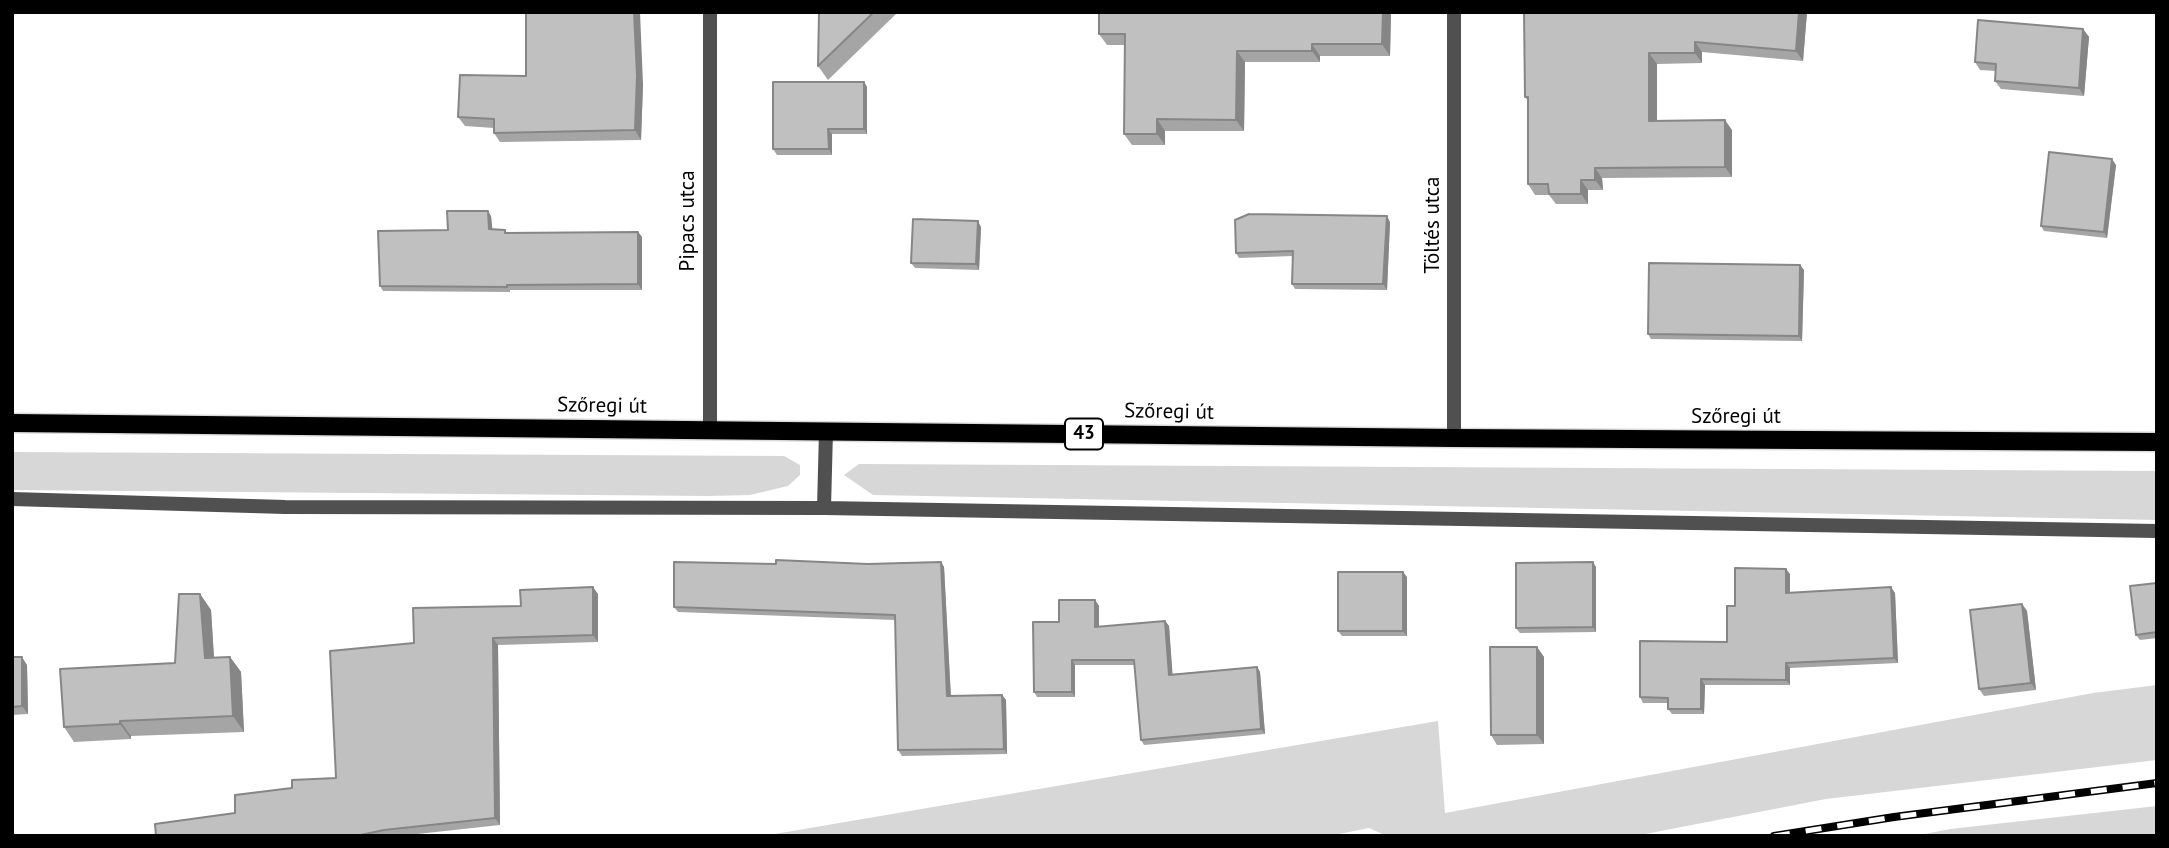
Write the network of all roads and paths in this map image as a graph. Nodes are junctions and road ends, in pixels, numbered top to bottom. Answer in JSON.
{"nodes":[{"id":1,"x":710,"y":12,"type":"edge"},
{"id":2,"x":1454,"y":12,"type":"edge"},
{"id":3,"x":12,"y":423,"type":"edge"},
{"id":4,"x":710,"y":430,"type":"junction"},
{"id":5,"x":826,"y":431,"type":"junction"},
{"id":6,"x":1454,"y":438,"type":"junction"},
{"id":7,"x":2157,"y":442,"type":"edge"},
{"id":8,"x":12,"y":499,"type":"edge"},
{"id":9,"x":824,"y":508,"type":"junction"},
{"id":10,"x":2157,"y":531,"type":"edge"}],
"edges":[{"from":1,"to":4,"type":"street","name":"Pipacs utca"},
{"from":2,"to":6,"type":"street","name":"Töltés utca"},
{"from":3,"to":4,"type":"main road","name":"Szőregi út","number":"43"},
{"from":4,"to":5,"type":"main road","name":"Szőregi út","number":"43"},
{"from":5,"to":6,"type":"main road","name":"Szőregi út","number":"43"},
{"from":5,"to":9,"type":"street"},
{"from":6,"to":7,"type":"main road","name":"Szőregi út","number":"43"},
{"from":8,"to":9,"type":"street"},
{"from":9,"to":10,"type":"street"}]}
